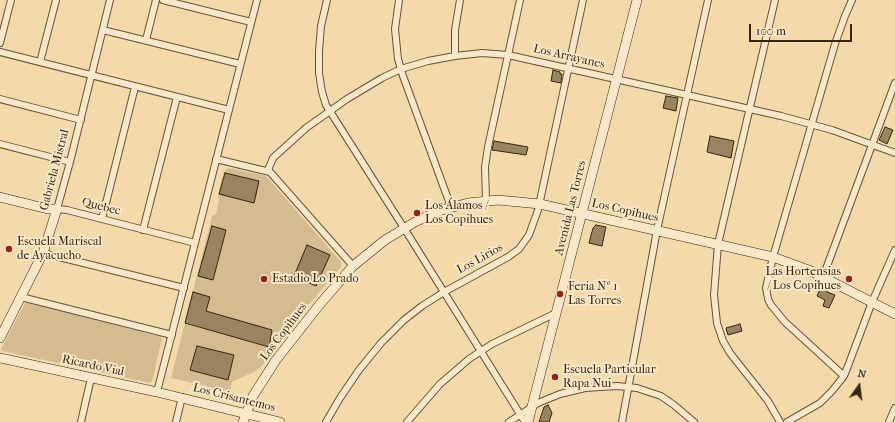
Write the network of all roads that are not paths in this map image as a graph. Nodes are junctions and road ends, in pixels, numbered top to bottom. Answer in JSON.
{"nodes":[{"id":1,"x":11,"y":0,"type":"edge"},
{"id":2,"x":56,"y":0,"type":"edge"},
{"id":3,"x":110,"y":0,"type":"edge"},
{"id":4,"x":156,"y":0,"type":"edge"},
{"id":5,"x":163,"y":0,"type":"edge"},
{"id":6,"x":257,"y":0,"type":"edge"},
{"id":7,"x":327,"y":0,"type":"edge"},
{"id":8,"x":399,"y":0,"type":"edge"},
{"id":9,"x":460,"y":0,"type":"edge"},
{"id":10,"x":520,"y":0,"type":"edge"},
{"id":11,"x":583,"y":0,"type":"edge"},
{"id":12,"x":637,"y":0,"type":"edge"},
{"id":13,"x":708,"y":0,"type":"edge"},
{"id":14,"x":775,"y":0,"type":"edge"},
{"id":15,"x":852,"y":0,"type":"edge"},
{"id":16,"x":251,"y":22,"type":"junction"},
{"id":17,"x":103,"y":30,"type":"junction"},
{"id":18,"x":146,"y":40,"type":"junction"},
{"id":19,"x":0,"y":44,"type":"edge"},
{"id":20,"x":0,"y":52,"type":"edge"},
{"id":21,"x":508,"y":55,"type":"junction"},
{"id":22,"x":455,"y":56,"type":"junction"},
{"id":23,"x":40,"y":62,"type":"junction"},
{"id":24,"x":240,"y":64,"type":"junction"},
{"id":25,"x":569,"y":68,"type":"junction"},
{"id":26,"x":401,"y":69,"type":"junction"},
{"id":27,"x":92,"y":75,"type":"junction"},
{"id":28,"x":616,"y":79,"type":"junction"},
{"id":29,"x":895,"y":83,"type":"edge"},
{"id":30,"x":135,"y":87,"type":"junction"},
{"id":31,"x":687,"y":95,"type":"junction"},
{"id":32,"x":177,"y":97,"type":"junction"},
{"id":33,"x":0,"y":99,"type":"edge"},
{"id":34,"x":749,"y":108,"type":"junction"},
{"id":35,"x":229,"y":110,"type":"junction"},
{"id":36,"x":329,"y":111,"type":"junction"},
{"id":37,"x":80,"y":120,"type":"junction"},
{"id":38,"x":812,"y":124,"type":"junction"},
{"id":39,"x":0,"y":144,"type":"edge"},
{"id":40,"x":872,"y":144,"type":"junction"},
{"id":41,"x":895,"y":153,"type":"edge"},
{"id":42,"x":216,"y":158,"type":"junction"},
{"id":43,"x":70,"y":162,"type":"junction"},
{"id":44,"x":268,"y":170,"type":"junction"},
{"id":45,"x":0,"y":196,"type":"edge"},
{"id":46,"x":486,"y":200,"type":"junction"},
{"id":47,"x":540,"y":204,"type":"junction"},
{"id":48,"x":451,"y":207,"type":"junction"},
{"id":49,"x":57,"y":209,"type":"junction"},
{"id":50,"x":582,"y":213,"type":"junction"},
{"id":51,"x":102,"y":219,"type":"junction"},
{"id":52,"x":404,"y":228,"type":"junction"},
{"id":53,"x":144,"y":230,"type":"junction"},
{"id":54,"x":657,"y":230,"type":"junction"},
{"id":55,"x":195,"y":243,"type":"junction"},
{"id":56,"x":718,"y":244,"type":"junction"},
{"id":57,"x":895,"y":250,"type":"edge"},
{"id":58,"x":43,"y":253,"type":"junction"},
{"id":59,"x":773,"y":257,"type":"junction"},
{"id":60,"x":353,"y":266,"type":"junction"},
{"id":61,"x":823,"y":277,"type":"junction"},
{"id":62,"x":184,"y":288,"type":"junction"},
{"id":63,"x":444,"y":292,"type":"junction"},
{"id":64,"x":21,"y":297,"type":"junction"},
{"id":65,"x":872,"y":302,"type":"junction"},
{"id":66,"x":556,"y":313,"type":"junction"},
{"id":67,"x":895,"y":314,"type":"edge"},
{"id":68,"x":172,"y":335,"type":"junction"},
{"id":69,"x":0,"y":338,"type":"edge"},
{"id":70,"x":480,"y":351,"type":"junction"},
{"id":71,"x":0,"y":358,"type":"edge"},
{"id":72,"x":844,"y":376,"type":"junction"},
{"id":73,"x":91,"y":378,"type":"junction"},
{"id":74,"x":628,"y":386,"type":"junction"},
{"id":75,"x":157,"y":392,"type":"junction"},
{"id":76,"x":182,"y":398,"type":"junction"},
{"id":77,"x":532,"y":407,"type":"junction"},
{"id":78,"x":895,"y":408,"type":"edge"},
{"id":79,"x":520,"y":414,"type":"junction"},
{"id":80,"x":244,"y":418,"type":"edge"},
{"id":81,"x":81,"y":422,"type":"edge"},
{"id":82,"x":176,"y":422,"type":"edge"},
{"id":83,"x":280,"y":422,"type":"edge"},
{"id":84,"x":326,"y":422,"type":"edge"},
{"id":85,"x":407,"y":422,"type":"edge"},
{"id":86,"x":509,"y":422,"type":"edge"},
{"id":87,"x":525,"y":422,"type":"edge"},
{"id":88,"x":528,"y":422,"type":"edge"},
{"id":89,"x":622,"y":422,"type":"edge"},
{"id":90,"x":694,"y":422,"type":"edge"},
{"id":91,"x":780,"y":422,"type":"edge"},
{"id":92,"x":788,"y":422,"type":"edge"},
{"id":93,"x":889,"y":422,"type":"edge"}],
"edges":[{"from":1,"to":19,"type":"street"},
{"from":2,"to":23,"type":"street"},
{"from":3,"to":17,"type":"street","name":"Gabriela Mistral"},
{"from":4,"to":18,"type":"street"},
{"from":5,"to":16,"type":"street"},
{"from":6,"to":16,"type":"street"},
{"from":7,"to":36,"type":"street"},
{"from":8,"to":26,"type":"street"},
{"from":9,"to":22,"type":"street"},
{"from":10,"to":21,"type":"street"},
{"from":11,"to":25,"type":"street","name":"Los Lirios"},
{"from":12,"to":28,"type":"street","name":"Avenida Las Torres"},
{"from":13,"to":31,"type":"street"},
{"from":14,"to":34,"type":"street"},
{"from":15,"to":38,"type":"street"},
{"from":16,"to":24,"type":"street"},
{"from":17,"to":18,"type":"street"},
{"from":17,"to":27,"type":"street","name":"Gabriela Mistral"},
{"from":18,"to":24,"type":"street"},
{"from":20,"to":23,"type":"street"},
{"from":21,"to":22,"type":"street","name":"Los Arrayanes"},
{"from":21,"to":25,"type":"street","name":"Los Arrayanes"},
{"from":21,"to":46,"type":"street"},
{"from":22,"to":26,"type":"street","name":"Los Arrayanes"},
{"from":23,"to":27,"type":"street"},
{"from":24,"to":35,"type":"street"},
{"from":25,"to":28,"type":"street","name":"Los Arrayanes"},
{"from":25,"to":47,"type":"street","name":"Los Lirios"},
{"from":26,"to":36,"type":"street","name":"Los Arrayanes"},
{"from":26,"to":48,"type":"street"},
{"from":27,"to":30,"type":"street"},
{"from":27,"to":37,"type":"street","name":"Gabriela Mistral"},
{"from":28,"to":31,"type":"street","name":"Los Arrayanes"},
{"from":28,"to":50,"type":"street","name":"Avenida Las Torres"},
{"from":29,"to":40,"type":"street"},
{"from":30,"to":32,"type":"street"},
{"from":30,"to":51,"type":"street"},
{"from":31,"to":34,"type":"street","name":"Los Arrayanes"},
{"from":31,"to":54,"type":"street"},
{"from":32,"to":35,"type":"street"},
{"from":32,"to":53,"type":"street"},
{"from":33,"to":37,"type":"street"},
{"from":34,"to":38,"type":"street","name":"Los Arrayanes"},
{"from":34,"to":56,"type":"street"},
{"from":35,"to":42,"type":"street"},
{"from":36,"to":44,"type":"street","name":"Los Arrayanes"},
{"from":36,"to":52,"type":"street"},
{"from":37,"to":43,"type":"street","name":"Gabriela Mistral"},
{"from":38,"to":40,"type":"street","name":"Los Arrayanes"},
{"from":38,"to":59,"type":"street"},
{"from":39,"to":43,"type":"street"},
{"from":40,"to":41,"type":"street","name":"Los Arrayanes"},
{"from":40,"to":61,"type":"street"},
{"from":42,"to":44,"type":"street"},
{"from":42,"to":55,"type":"street"},
{"from":43,"to":49,"type":"street","name":"Gabriela Mistral"},
{"from":44,"to":60,"type":"street"},
{"from":45,"to":49,"type":"street","name":"Quebec"},
{"from":46,"to":47,"type":"street","name":"Los Copihues"},
{"from":46,"to":48,"type":"street","name":"Los Copihues"},
{"from":47,"to":50,"type":"street","name":"Los Copihues"},
{"from":47,"to":63,"type":"street","name":"Los Lirios"},
{"from":48,"to":52,"type":"street","name":"Los Copihues"},
{"from":49,"to":51,"type":"street","name":"Quebec"},
{"from":49,"to":58,"type":"street","name":"Gabriela Mistral"},
{"from":50,"to":54,"type":"street","name":"Los Copihues"},
{"from":50,"to":66,"type":"street","name":"Avenida Las Torres"},
{"from":51,"to":53,"type":"street","name":"Quebec"},
{"from":52,"to":60,"type":"street","name":"Los Copihues"},
{"from":52,"to":63,"type":"street"},
{"from":53,"to":55,"type":"street","name":"Quebec"},
{"from":54,"to":56,"type":"street","name":"Los Copihues"},
{"from":54,"to":74,"type":"street"},
{"from":55,"to":62,"type":"street"},
{"from":56,"to":59,"type":"street","name":"Los Copihues"},
{"from":56,"to":91,"type":"street"},
{"from":57,"to":65,"type":"street"},
{"from":58,"to":62,"type":"street"},
{"from":58,"to":64,"type":"street","name":"Gabriela Mistral"},
{"from":59,"to":61,"type":"street","name":"Los Copihues"},
{"from":59,"to":72,"type":"street"},
{"from":60,"to":80,"type":"street","name":"Los Copihues"},
{"from":61,"to":65,"type":"street","name":"Los Copihues"},
{"from":62,"to":68,"type":"street"},
{"from":63,"to":70,"type":"street"},
{"from":63,"to":84,"type":"street","name":"Los Lirios"},
{"from":64,"to":68,"type":"street"},
{"from":64,"to":69,"type":"street","name":"Gabriela Mistral"},
{"from":65,"to":67,"type":"street","name":"Los Copihues"},
{"from":65,"to":72,"type":"street"},
{"from":66,"to":70,"type":"street"},
{"from":66,"to":77,"type":"street","name":"Avenida Las Torres"},
{"from":68,"to":75,"type":"street"},
{"from":70,"to":79,"type":"street"},
{"from":70,"to":85,"type":"street"},
{"from":71,"to":73,"type":"street","name":"Ricardo Vial"},
{"from":72,"to":92,"type":"street"},
{"from":73,"to":75,"type":"street","name":"Ricardo Vial"},
{"from":73,"to":81,"type":"street"},
{"from":74,"to":77,"type":"street"},
{"from":74,"to":89,"type":"street"},
{"from":74,"to":90,"type":"street"},
{"from":75,"to":76,"type":"street","name":"Ricardo Vial"},
{"from":76,"to":80,"type":"street","name":"Los Crisantemos"},
{"from":76,"to":82,"type":"street"},
{"from":77,"to":79,"type":"street"},
{"from":77,"to":88,"type":"street","name":"Avenida Las Torres"},
{"from":78,"to":93,"type":"street"},
{"from":79,"to":86,"type":"street"},
{"from":79,"to":87,"type":"street"},
{"from":80,"to":83,"type":"street","name":"Los Crisantemos"}]}
